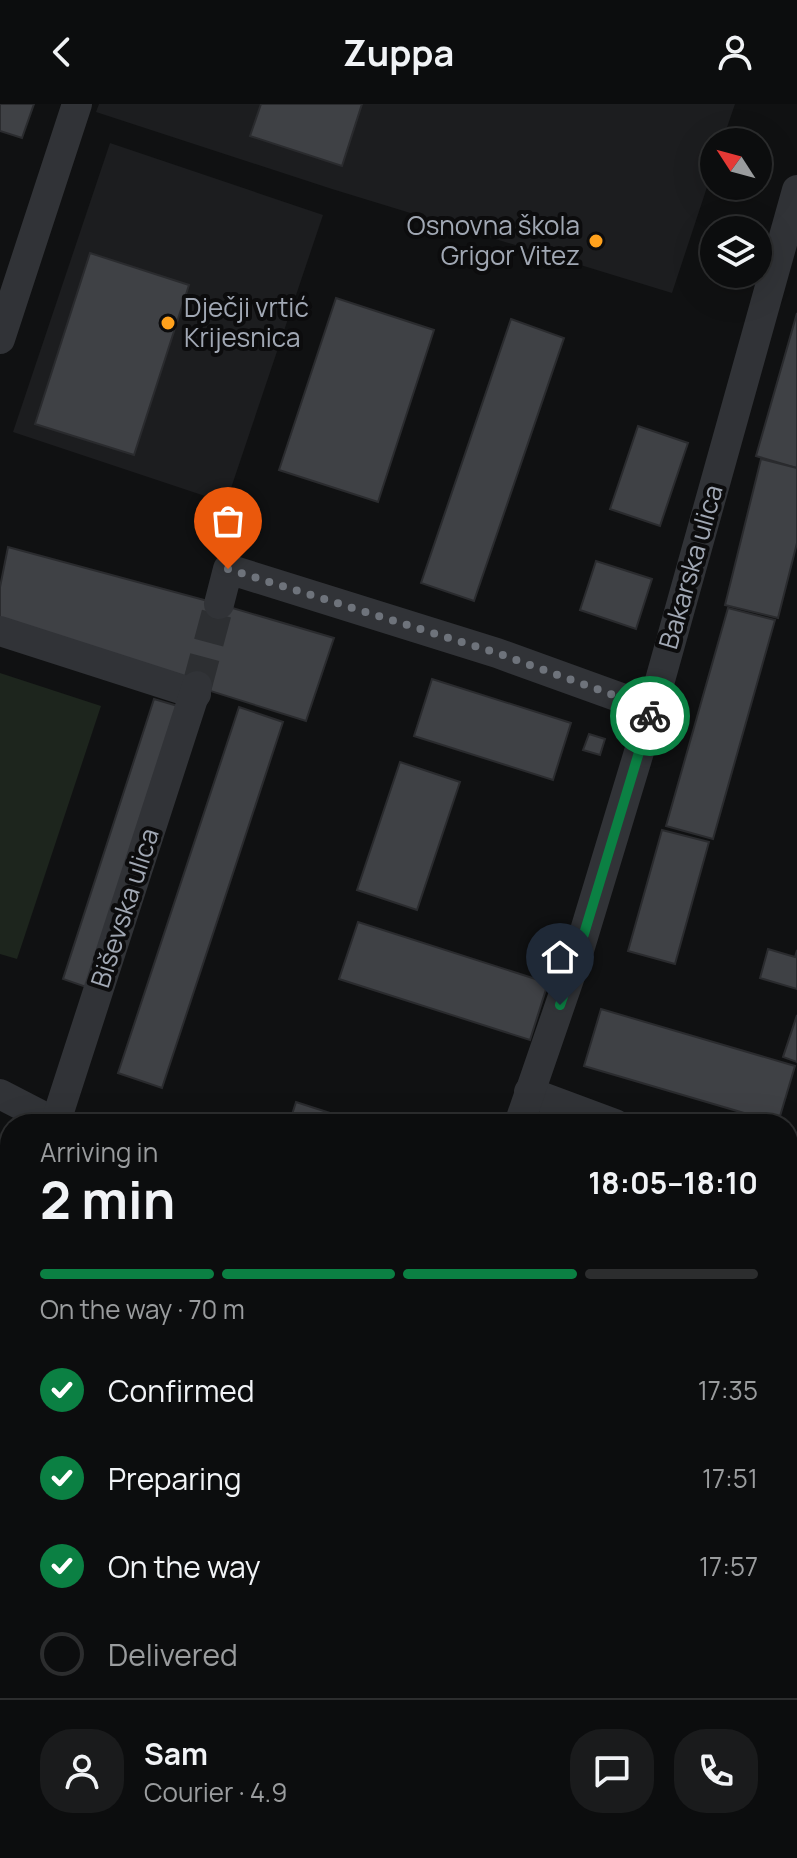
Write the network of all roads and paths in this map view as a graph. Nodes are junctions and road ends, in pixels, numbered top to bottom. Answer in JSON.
{"nodes":[{"id":1,"x":77,"y":104,"type":"edge"},
{"id":2,"x":797,"y":190,"type":"edge"},
{"id":3,"x":0,"y":339,"type":"edge"},
{"id":4,"x":219,"y":604,"type":"tunnel mouth"},
{"id":5,"x":0,"y":631,"type":"edge"},
{"id":6,"x":652,"y":709,"type":"junction"},
{"id":7,"x":529,"y":1092,"type":"junction"},
{"id":8,"x":0,"y":1094,"type":"edge"},
{"id":9,"x":37,"y":1114,"type":"edge"},
{"id":10,"x":59,"y":1114,"type":"edge"},
{"id":11,"x":522,"y":1114,"type":"edge"},
{"id":12,"x":588,"y":1114,"type":"edge"}],
"edges":[{"from":1,"to":3,"type":"street"},
{"from":2,"to":6,"type":"street","name":"Bakarska ulica"},
{"from":4,"to":6,"type":"street"},
{"from":5,"to":10,"type":"street","name":"Biševska ulica"},
{"from":6,"to":7,"type":"street","name":"Bakarska ulica"},
{"from":7,"to":11,"type":"street","name":"Bakarska ulica"},
{"from":7,"to":12,"type":"street"},
{"from":8,"to":9,"type":"street"}]}
